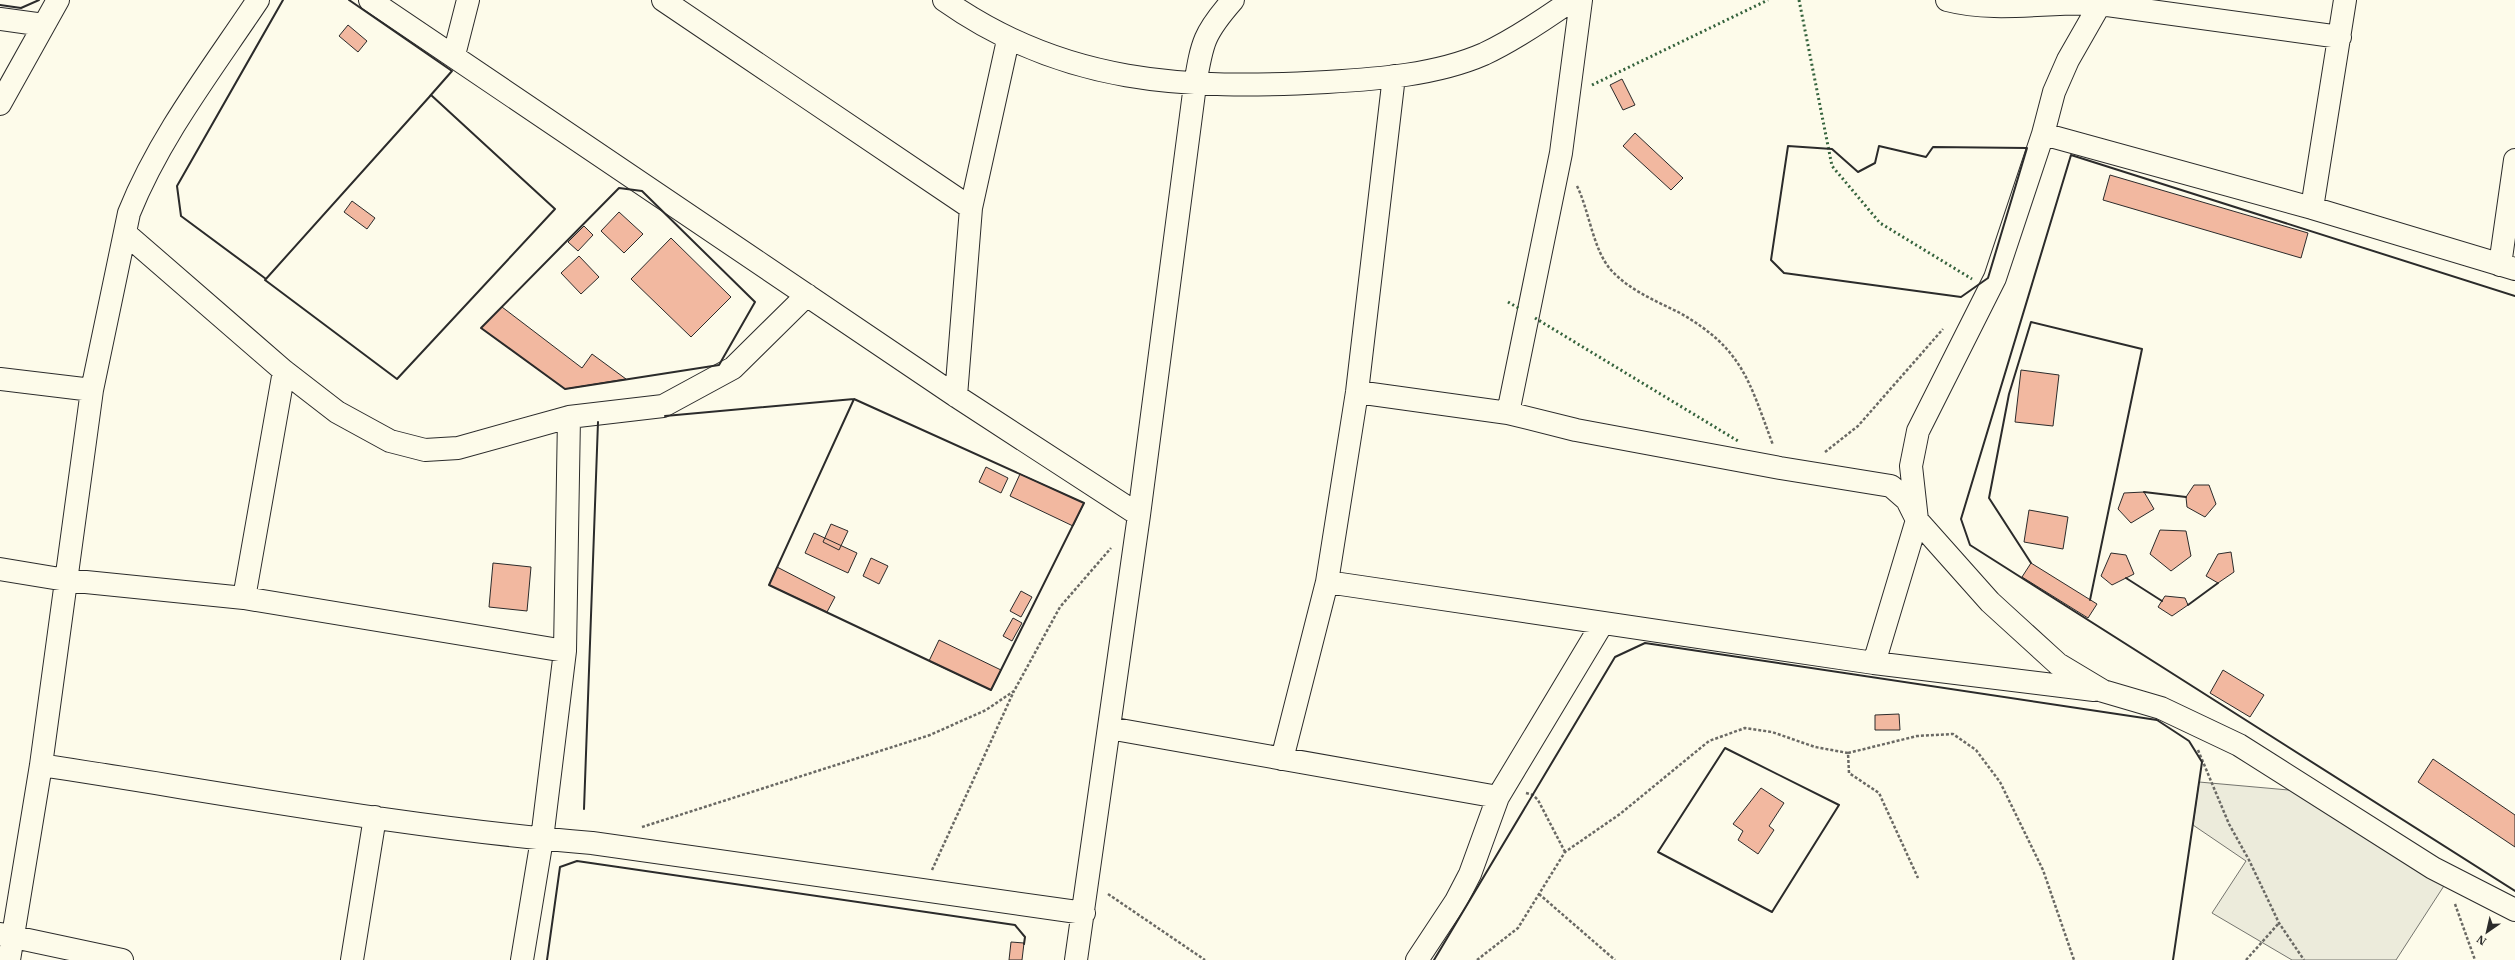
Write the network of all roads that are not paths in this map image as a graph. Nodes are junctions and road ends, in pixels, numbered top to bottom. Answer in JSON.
{"nodes":[{"id":1,"x":58,"y":0,"type":"edge"},
{"id":2,"x":258,"y":0,"type":"edge"},
{"id":3,"x":370,"y":0,"type":"edge"},
{"id":4,"x":468,"y":0,"type":"edge"},
{"id":5,"x":663,"y":0,"type":"edge"},
{"id":6,"x":944,"y":0,"type":"edge"},
{"id":7,"x":1233,"y":0,"type":"edge"},
{"id":8,"x":1572,"y":0,"type":"edge"},
{"id":9,"x":1581,"y":0,"type":"edge"},
{"id":10,"x":1947,"y":0,"type":"edge"},
{"id":11,"x":2345,"y":0,"type":"edge"},
{"id":12,"x":2100,"y":4,"type":"junction"},
{"id":13,"x":0,"y":19,"type":"edge"},
{"id":14,"x":44,"y":25,"type":"junction"},
{"id":15,"x":2340,"y":37,"type":"junction"},
{"id":16,"x":1008,"y":40,"type":"junction"},
{"id":17,"x":454,"y":55,"type":"junction"},
{"id":18,"x":1394,"y":76,"type":"junction"},
{"id":19,"x":1195,"y":85,"type":"junction"},
{"id":20,"x":0,"y":104,"type":"edge"},
{"id":21,"x":2043,"y":134,"type":"junction"},
{"id":22,"x":2515,"y":160,"type":"edge"},
{"id":23,"x":971,"y":208,"type":"junction"},
{"id":24,"x":2312,"y":208,"type":"junction"},
{"id":25,"x":125,"y":233,"type":"junction"},
{"id":26,"x":2508,"y":267,"type":"edge"},
{"id":27,"x":807,"y":295,"type":"junction"},
{"id":28,"x":284,"y":371,"type":"junction"},
{"id":29,"x":0,"y":379,"type":"edge"},
{"id":30,"x":92,"y":390,"type":"junction"},
{"id":31,"x":1357,"y":392,"type":"junction"},
{"id":32,"x":956,"y":396,"type":"junction"},
{"id":33,"x":1508,"y":413,"type":"junction"},
{"id":34,"x":569,"y":417,"type":"junction"},
{"id":35,"x":1139,"y":515,"type":"junction"},
{"id":36,"x":1917,"y":520,"type":"junction"},
{"id":37,"x":0,"y":569,"type":"edge"},
{"id":38,"x":66,"y":580,"type":"junction"},
{"id":39,"x":1327,"y":582,"type":"junction"},
{"id":40,"x":244,"y":598,"type":"junction"},
{"id":41,"x":1602,"y":624,"type":"junction"},
{"id":42,"x":565,"y":651,"type":"junction"},
{"id":43,"x":1874,"y":663,"type":"junction"},
{"id":44,"x":2103,"y":691,"type":"junction"},
{"id":45,"x":1109,"y":728,"type":"junction"},
{"id":46,"x":1282,"y":759,"type":"junction"},
{"id":47,"x":41,"y":765,"type":"junction"},
{"id":48,"x":1498,"y":798,"type":"junction"},
{"id":49,"x":375,"y":817,"type":"junction"},
{"id":50,"x":542,"y":839,"type":"junction"},
{"id":51,"x":2515,"y":910,"type":"edge"},
{"id":52,"x":1084,"y":913,"type":"junction"},
{"id":53,"x":6,"y":935,"type":"edge"},
{"id":54,"x":9,"y":960,"type":"edge"},
{"id":55,"x":122,"y":960,"type":"edge"},
{"id":56,"x":352,"y":960,"type":"edge"},
{"id":57,"x":522,"y":960,"type":"edge"},
{"id":58,"x":1076,"y":960,"type":"edge"},
{"id":59,"x":1417,"y":960,"type":"edge"}],
"edges":[{"from":1,"to":14,"type":"street"},
{"from":2,"to":25,"type":"street"},
{"from":3,"to":17,"type":"street"},
{"from":4,"to":17,"type":"street"},
{"from":5,"to":23,"type":"street"},
{"from":6,"to":16,"type":"street"},
{"from":7,"to":19,"type":"street"},
{"from":8,"to":18,"type":"street"},
{"from":9,"to":33,"type":"street"},
{"from":10,"to":12,"type":"street"},
{"from":11,"to":15,"type":"street"},
{"from":12,"to":15,"type":"street"},
{"from":12,"to":21,"type":"street"},
{"from":13,"to":14,"type":"street"},
{"from":14,"to":20,"type":"street"},
{"from":15,"to":24,"type":"street"},
{"from":16,"to":19,"type":"street"},
{"from":16,"to":23,"type":"street"},
{"from":17,"to":27,"type":"street"},
{"from":18,"to":19,"type":"street"},
{"from":18,"to":31,"type":"street"},
{"from":19,"to":35,"type":"street"},
{"from":21,"to":24,"type":"street"},
{"from":21,"to":36,"type":"street"},
{"from":22,"to":26,"type":"street"},
{"from":23,"to":32,"type":"street"},
{"from":24,"to":26,"type":"street"},
{"from":25,"to":28,"type":"street"},
{"from":25,"to":30,"type":"street"},
{"from":27,"to":32,"type":"street"},
{"from":27,"to":34,"type":"street"},
{"from":28,"to":34,"type":"street"},
{"from":28,"to":40,"type":"street"},
{"from":29,"to":30,"type":"street"},
{"from":30,"to":38,"type":"street"},
{"from":31,"to":33,"type":"street"},
{"from":31,"to":39,"type":"street"},
{"from":32,"to":35,"type":"street"},
{"from":33,"to":36,"type":"street"},
{"from":34,"to":42,"type":"street"},
{"from":35,"to":45,"type":"street"},
{"from":36,"to":43,"type":"street"},
{"from":36,"to":44,"type":"street"},
{"from":37,"to":38,"type":"street"},
{"from":38,"to":40,"type":"street"},
{"from":38,"to":47,"type":"street"},
{"from":39,"to":41,"type":"street"},
{"from":39,"to":46,"type":"street"},
{"from":40,"to":42,"type":"street"},
{"from":41,"to":43,"type":"street"},
{"from":41,"to":48,"type":"street"},
{"from":42,"to":50,"type":"street"},
{"from":43,"to":44,"type":"street"},
{"from":44,"to":51,"type":"street"},
{"from":45,"to":46,"type":"street"},
{"from":45,"to":52,"type":"street"},
{"from":46,"to":48,"type":"street"},
{"from":47,"to":49,"type":"street"},
{"from":47,"to":53,"type":"street"},
{"from":48,"to":59,"type":"street"},
{"from":49,"to":50,"type":"street"},
{"from":49,"to":56,"type":"street"},
{"from":50,"to":52,"type":"street"},
{"from":50,"to":57,"type":"street"},
{"from":52,"to":58,"type":"street"},
{"from":53,"to":54,"type":"street"},
{"from":53,"to":55,"type":"street"}]}
